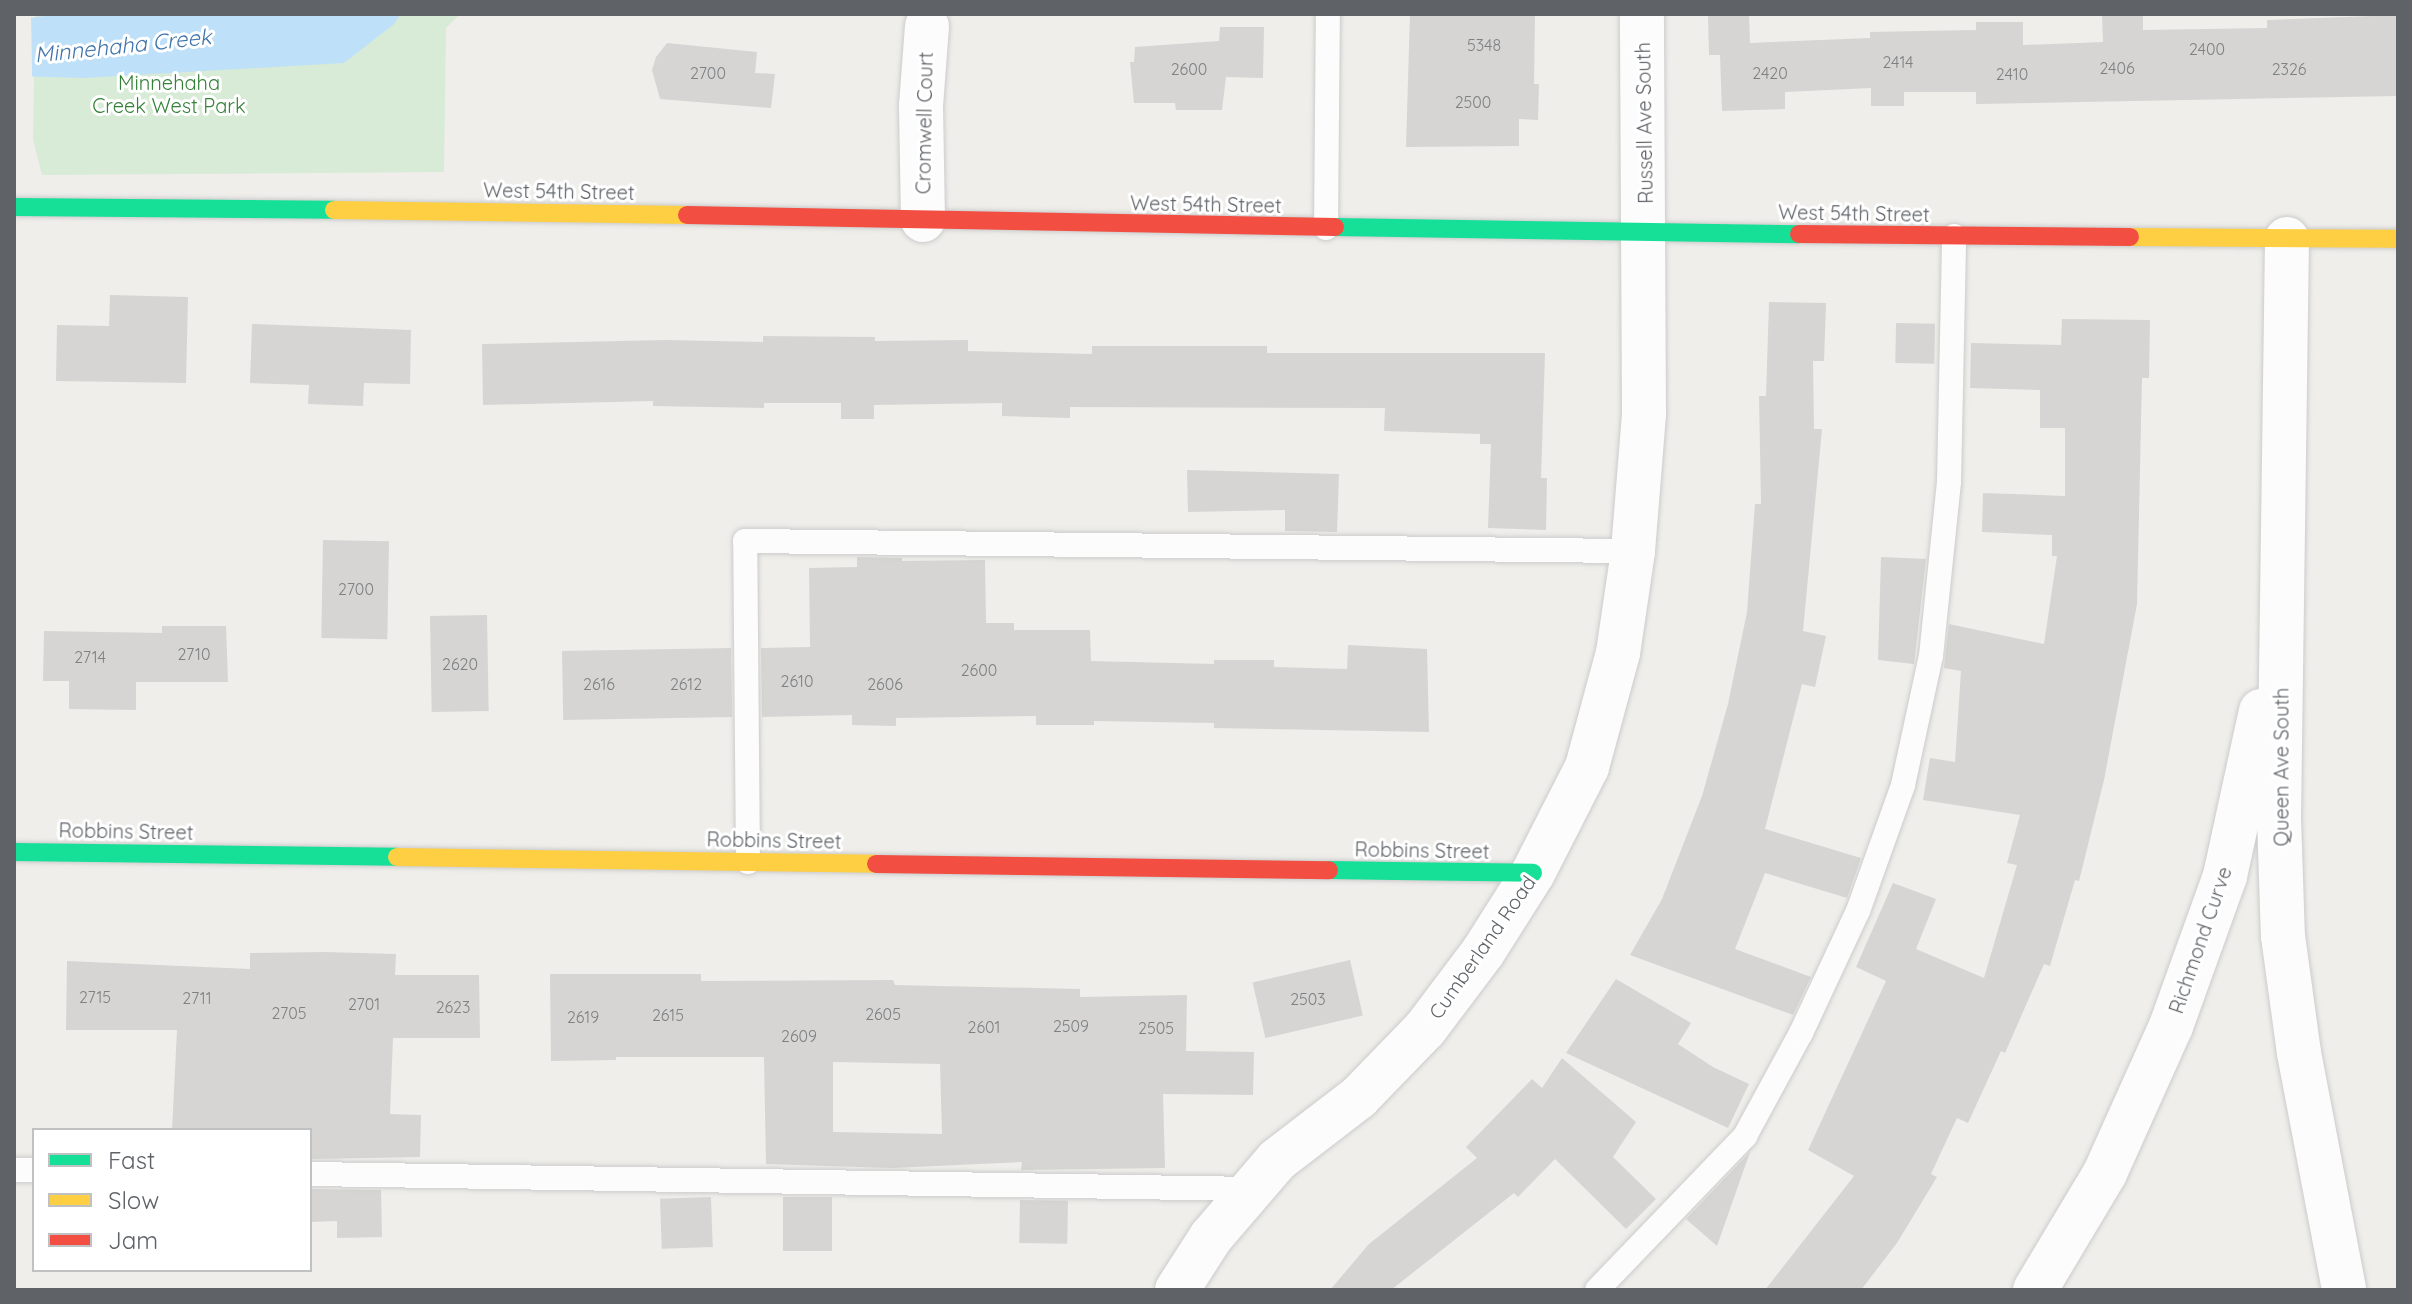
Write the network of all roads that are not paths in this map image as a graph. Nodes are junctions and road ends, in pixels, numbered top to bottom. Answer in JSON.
{"nodes":[{"id":1,"x":1328,"y":14,"type":"edge"},
{"id":2,"x":1642,"y":14,"type":"edge"},
{"id":3,"x":927,"y":26,"type":"dead end"},
{"id":4,"x":14,"y":207,"type":"edge"},
{"id":5,"x":923,"y":220,"type":"junction"},
{"id":6,"x":1326,"y":228,"type":"junction"},
{"id":7,"x":1645,"y":232,"type":"junction"},
{"id":8,"x":1954,"y":236,"type":"junction"},
{"id":9,"x":2287,"y":239,"type":"junction"},
{"id":10,"x":2398,"y":239,"type":"edge"},
{"id":11,"x":1633,"y":551,"type":"junction"},
{"id":12,"x":2283,"y":562,"type":"junction"},
{"id":13,"x":14,"y":852,"type":"edge"},
{"id":14,"x":748,"y":862,"type":"junction"},
{"id":15,"x":1533,"y":873,"type":"junction"},
{"id":16,"x":312,"y":1174,"type":"edge"},
{"id":17,"x":1252,"y":1189,"type":"junction"},
{"id":18,"x":1177,"y":1290,"type":"edge"},
{"id":19,"x":1597,"y":1290,"type":"edge"},
{"id":20,"x":2035,"y":1290,"type":"edge"},
{"id":21,"x":2344,"y":1290,"type":"edge"}],
"edges":[{"from":1,"to":6,"type":"lane"},
{"from":2,"to":7,"type":"street","name":"Russell Ave South"},
{"from":3,"to":5,"type":"street","name":"Cromwell Court"},
{"from":4,"to":5,"type":"street","name":"West 54th Street"},
{"from":5,"to":6,"type":"street","name":"West 54th Street"},
{"from":6,"to":7,"type":"street","name":"West 54th Street"},
{"from":7,"to":8,"type":"street","name":"West 54th Street"},
{"from":7,"to":11,"type":"street","name":"Cumberland Road"},
{"from":8,"to":9,"type":"street","name":"West 54th Street"},
{"from":8,"to":19,"type":"lane"},
{"from":9,"to":10,"type":"street","name":"West 54th Street"},
{"from":9,"to":12,"type":"street","name":"Queen Ave South"},
{"from":11,"to":14,"type":"lane"},
{"from":11,"to":15,"type":"street","name":"Cumberland Road"},
{"from":12,"to":20,"type":"street","name":"Richmond Curve"},
{"from":12,"to":21,"type":"street","name":"Queen Ave South"},
{"from":13,"to":14,"type":"street","name":"Robbins Street"},
{"from":14,"to":15,"type":"street","name":"Robbins Street"},
{"from":15,"to":17,"type":"street","name":"Cumberland Road"},
{"from":16,"to":17,"type":"lane"},
{"from":17,"to":18,"type":"street","name":"Cumberland Road"}]}
